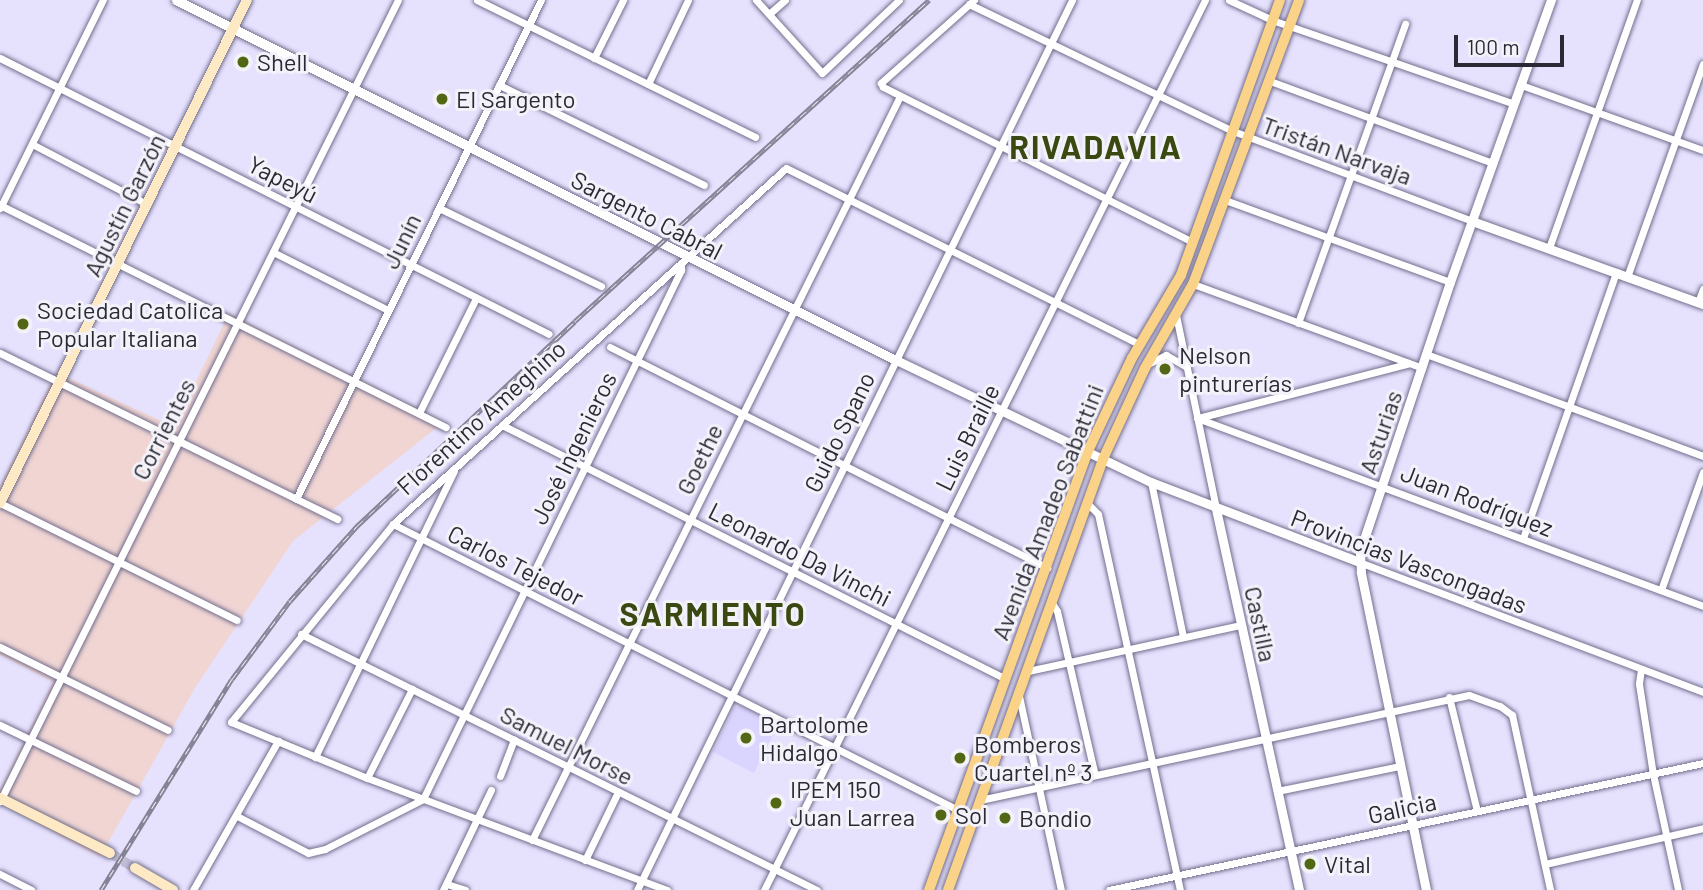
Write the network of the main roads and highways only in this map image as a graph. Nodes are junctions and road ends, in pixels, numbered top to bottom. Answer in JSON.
{"nodes":[{"id":1,"x":247,"y":0,"type":"edge"},
{"id":2,"x":1280,"y":0,"type":"edge"},
{"id":3,"x":1299,"y":0,"type":"edge"},
{"id":4,"x":0,"y":503,"type":"edge"},
{"id":5,"x":0,"y":799,"type":"edge"},
{"id":6,"x":110,"y":853,"type":"tunnel mouth"},
{"id":7,"x":135,"y":867,"type":"tunnel mouth"},
{"id":8,"x":173,"y":890,"type":"edge"},
{"id":9,"x":929,"y":890,"type":"edge"},
{"id":10,"x":948,"y":890,"type":"edge"}],
"edges":[{"from":1,"to":4,"type":"main road","name":"Agustín Garzón"},
{"from":2,"to":9,"type":"main road","name":"Avenida Amadeo Sabattini"},
{"from":3,"to":10,"type":"main road","name":"Avenida Amadeo Sabattini"},
{"from":5,"to":6,"type":"main road"},
{"from":7,"to":8,"type":"main road"}]}
